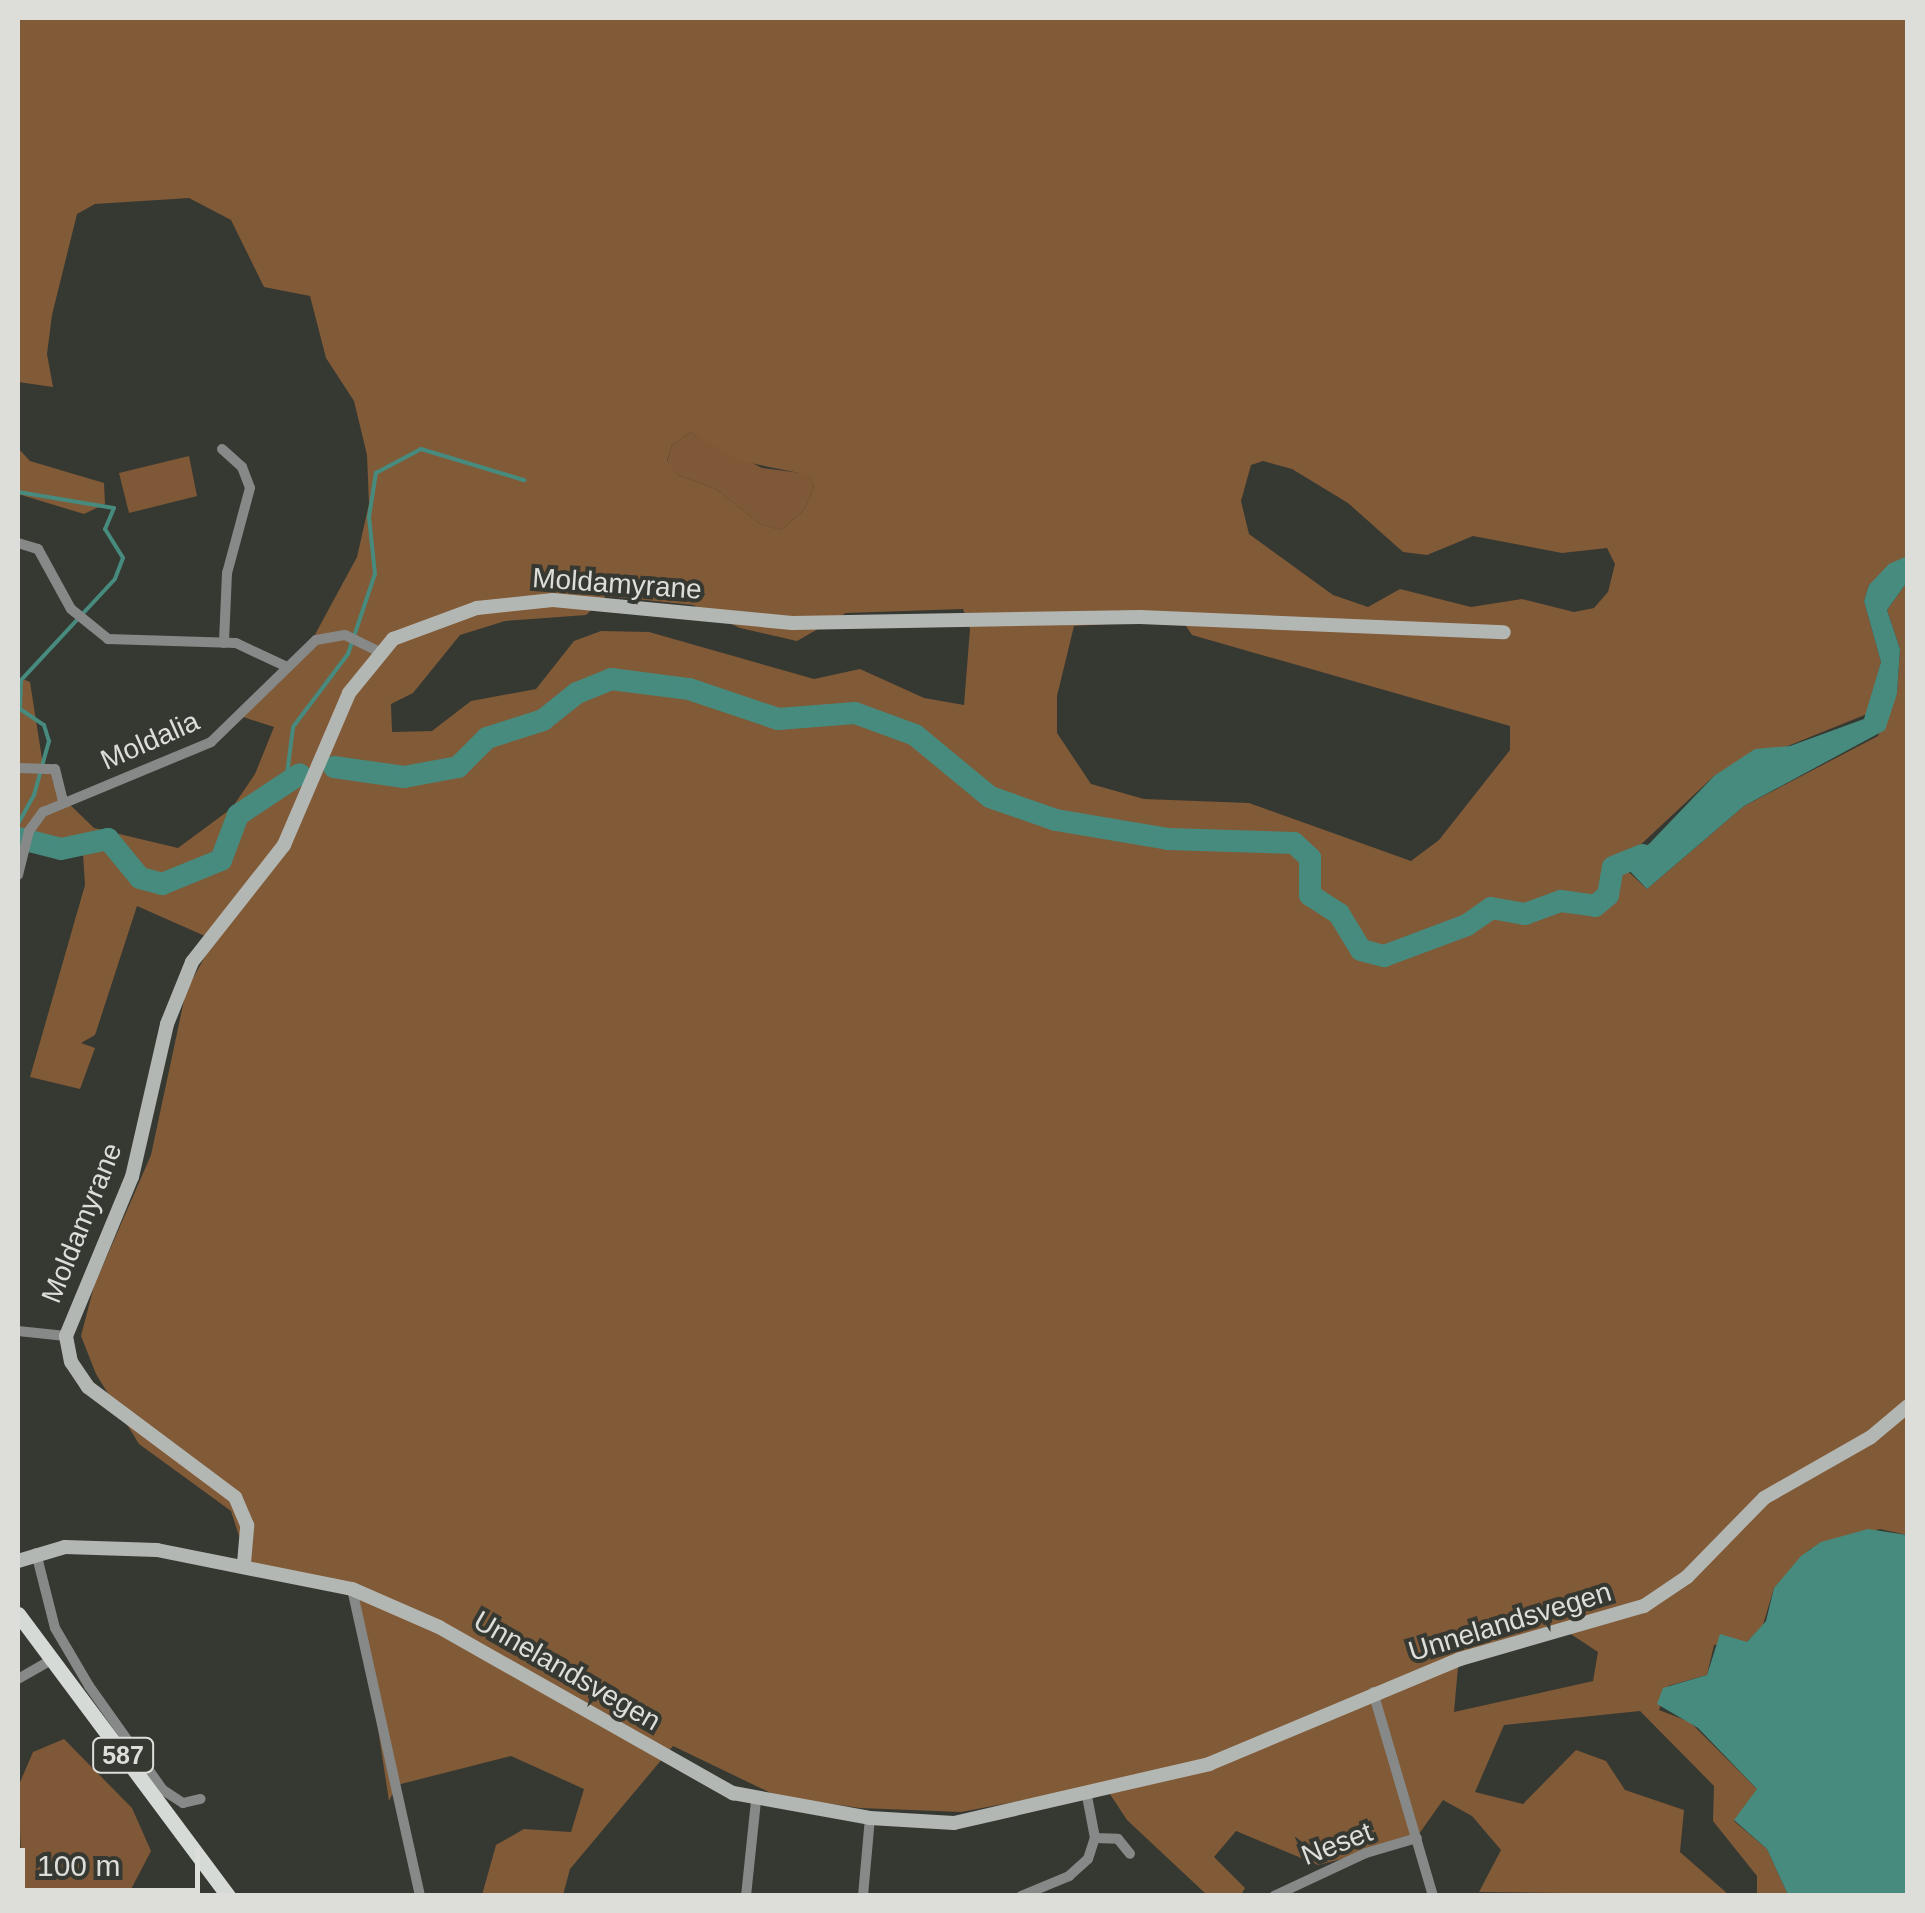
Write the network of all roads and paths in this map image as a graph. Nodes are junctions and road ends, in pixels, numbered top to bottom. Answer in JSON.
{"nodes":[{"id":1,"x":222,"y":449,"type":"dead end"},
{"id":2,"x":18,"y":543,"type":"edge"},
{"id":3,"x":1504,"y":632,"type":"dead end"},
{"id":4,"x":224,"y":642,"type":"junction"},
{"id":5,"x":378,"y":651,"type":"junction"},
{"id":6,"x":287,"y":667,"type":"junction"},
{"id":7,"x":18,"y":768,"type":"edge"},
{"id":8,"x":64,"y":800,"type":"junction"},
{"id":9,"x":18,"y":875,"type":"edge"},
{"id":10,"x":18,"y":1332,"type":"edge"},
{"id":11,"x":66,"y":1336,"type":"junction"},
{"id":12,"x":1905,"y":1414,"type":"edge"},
{"id":13,"x":36,"y":1553,"type":"junction"},
{"id":14,"x":18,"y":1561,"type":"edge"},
{"id":15,"x":244,"y":1563,"type":"junction"},
{"id":16,"x":352,"y":1590,"type":"junction"},
{"id":17,"x":18,"y":1614,"type":"edge"},
{"id":18,"x":54,"y":1660,"type":"junction"},
{"id":19,"x":18,"y":1679,"type":"edge"},
{"id":20,"x":1373,"y":1692,"type":"junction"},
{"id":21,"x":1087,"y":1796,"type":"junction"},
{"id":22,"x":200,"y":1800,"type":"dead end"},
{"id":23,"x":756,"y":1801,"type":"junction"},
{"id":24,"x":870,"y":1818,"type":"junction"},
{"id":25,"x":1095,"y":1838,"type":"junction"},
{"id":26,"x":1416,"y":1838,"type":"junction"},
{"id":27,"x":1130,"y":1854,"type":"dead end"},
{"id":28,"x":228,"y":1896,"type":"edge"},
{"id":29,"x":420,"y":1896,"type":"edge"},
{"id":30,"x":746,"y":1896,"type":"edge"},
{"id":31,"x":863,"y":1896,"type":"edge"},
{"id":32,"x":1020,"y":1896,"type":"edge"},
{"id":33,"x":1274,"y":1896,"type":"edge"},
{"id":34,"x":1433,"y":1896,"type":"edge"}],
"edges":[{"from":1,"to":4,"type":"street"},
{"from":2,"to":4,"type":"street"},
{"from":3,"to":5,"type":"street","name":"Moldamyrane"},
{"from":4,"to":6,"type":"street"},
{"from":5,"to":6,"type":"street","name":"Moldalia"},
{"from":5,"to":11,"type":"street","name":"Moldamyrane"},
{"from":6,"to":8,"type":"street","name":"Moldalia"},
{"from":7,"to":8,"type":"street"},
{"from":8,"to":9,"type":"street","name":"Moldalia"},
{"from":10,"to":11,"type":"street"},
{"from":11,"to":15,"type":"street"},
{"from":12,"to":20,"type":"street","name":"Unnelandsvegen"},
{"from":13,"to":14,"type":"street","name":"Unnelandsvegen"},
{"from":13,"to":15,"type":"street","name":"Unnelandsvegen"},
{"from":13,"to":22,"type":"street"},
{"from":15,"to":16,"type":"street","name":"Unnelandsvegen"},
{"from":16,"to":23,"type":"street","name":"Unnelandsvegen"},
{"from":16,"to":29,"type":"street"},
{"from":17,"to":18,"type":"main road","number":"587"},
{"from":18,"to":19,"type":"street"},
{"from":18,"to":28,"type":"main road","number":"587"},
{"from":20,"to":21,"type":"street","name":"Unnelandsvegen"},
{"from":20,"to":26,"type":"street","name":"Neset"},
{"from":21,"to":24,"type":"street","name":"Unnelandsvegen"},
{"from":21,"to":25,"type":"street"},
{"from":23,"to":24,"type":"street","name":"Unnelandsvegen"},
{"from":23,"to":30,"type":"street"},
{"from":24,"to":31,"type":"street"},
{"from":25,"to":27,"type":"street"},
{"from":25,"to":32,"type":"street"},
{"from":26,"to":33,"type":"street","name":"Neset"},
{"from":26,"to":34,"type":"street","name":"Neset"}]}
